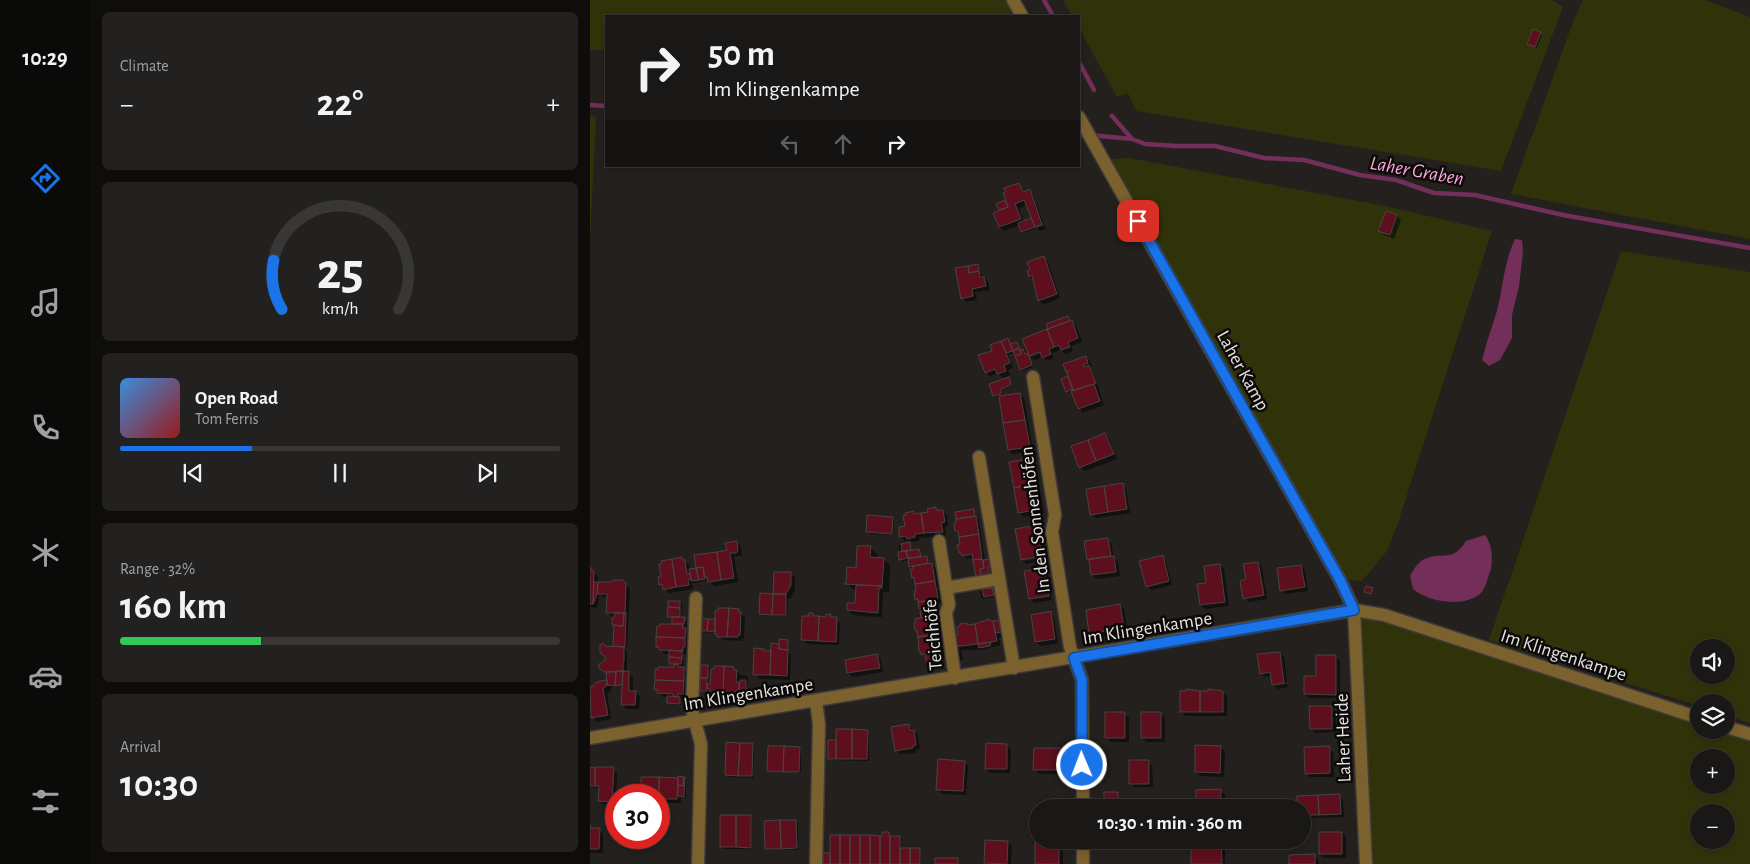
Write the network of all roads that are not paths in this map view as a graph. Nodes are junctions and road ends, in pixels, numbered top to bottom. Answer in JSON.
{"nodes":[{"id":1,"x":1013,"y":0,"type":"edge"},
{"id":2,"x":1021,"y":15,"type":"edge"},
{"id":3,"x":1080,"y":119,"type":"edge"},
{"id":4,"x":1033,"y":377,"type":"dead end"},
{"id":5,"x":979,"y":457,"type":"dead end"},
{"id":6,"x":938,"y":541,"type":"dead end"},
{"id":7,"x":998,"y":579,"type":"junction"},
{"id":8,"x":946,"y":588,"type":"junction"},
{"id":9,"x":696,"y":598,"type":"dead end"},
{"id":10,"x":1354,"y":610,"type":"junction"},
{"id":11,"x":1074,"y":658,"type":"junction"},
{"id":12,"x":1014,"y":668,"type":"junction"},
{"id":13,"x":955,"y":678,"type":"junction"},
{"id":14,"x":816,"y":701,"type":"junction"},
{"id":15,"x":1690,"y":715,"type":"edge"},
{"id":16,"x":695,"y":721,"type":"junction"},
{"id":17,"x":1735,"y":730,"type":"edge"},
{"id":18,"x":1750,"y":734,"type":"edge"},
{"id":19,"x":590,"y":738,"type":"edge"},
{"id":20,"x":1083,"y":799,"type":"edge"},
{"id":21,"x":1083,"y":849,"type":"edge"},
{"id":22,"x":698,"y":864,"type":"edge"},
{"id":23,"x":816,"y":864,"type":"edge"},
{"id":24,"x":1083,"y":864,"type":"edge"},
{"id":25,"x":1366,"y":864,"type":"edge"}],
"edges":[{"from":1,"to":2,"type":"street"},
{"from":3,"to":10,"type":"street","name":"Laher Kamp"},
{"from":4,"to":11,"type":"street","name":"In den Sonnenhöfen"},
{"from":5,"to":7,"type":"street"},
{"from":6,"to":8,"type":"street","name":"Teichhöfe"},
{"from":7,"to":8,"type":"street","name":"Teichhöfe"},
{"from":7,"to":12,"type":"street"},
{"from":8,"to":13,"type":"street","name":"Teichhöfe"},
{"from":9,"to":16,"type":"street"},
{"from":10,"to":11,"type":"street","name":"Im Klingenkampe"},
{"from":10,"to":15,"type":"street","name":"Im Klingenkampe"},
{"from":10,"to":25,"type":"street","name":"Laher Heide"},
{"from":11,"to":12,"type":"street","name":"Im Klingenkampe"},
{"from":11,"to":20,"type":"street","name":"In den Sonnenhöfen"},
{"from":12,"to":13,"type":"street","name":"Im Klingenkampe"},
{"from":13,"to":14,"type":"street","name":"Im Klingenkampe"},
{"from":14,"to":16,"type":"street","name":"Im Klingenkampe"},
{"from":14,"to":23,"type":"street"},
{"from":16,"to":19,"type":"street","name":"Im Klingenkampe"},
{"from":16,"to":22,"type":"street"},
{"from":17,"to":18,"type":"street"},
{"from":21,"to":24,"type":"street"}]}
